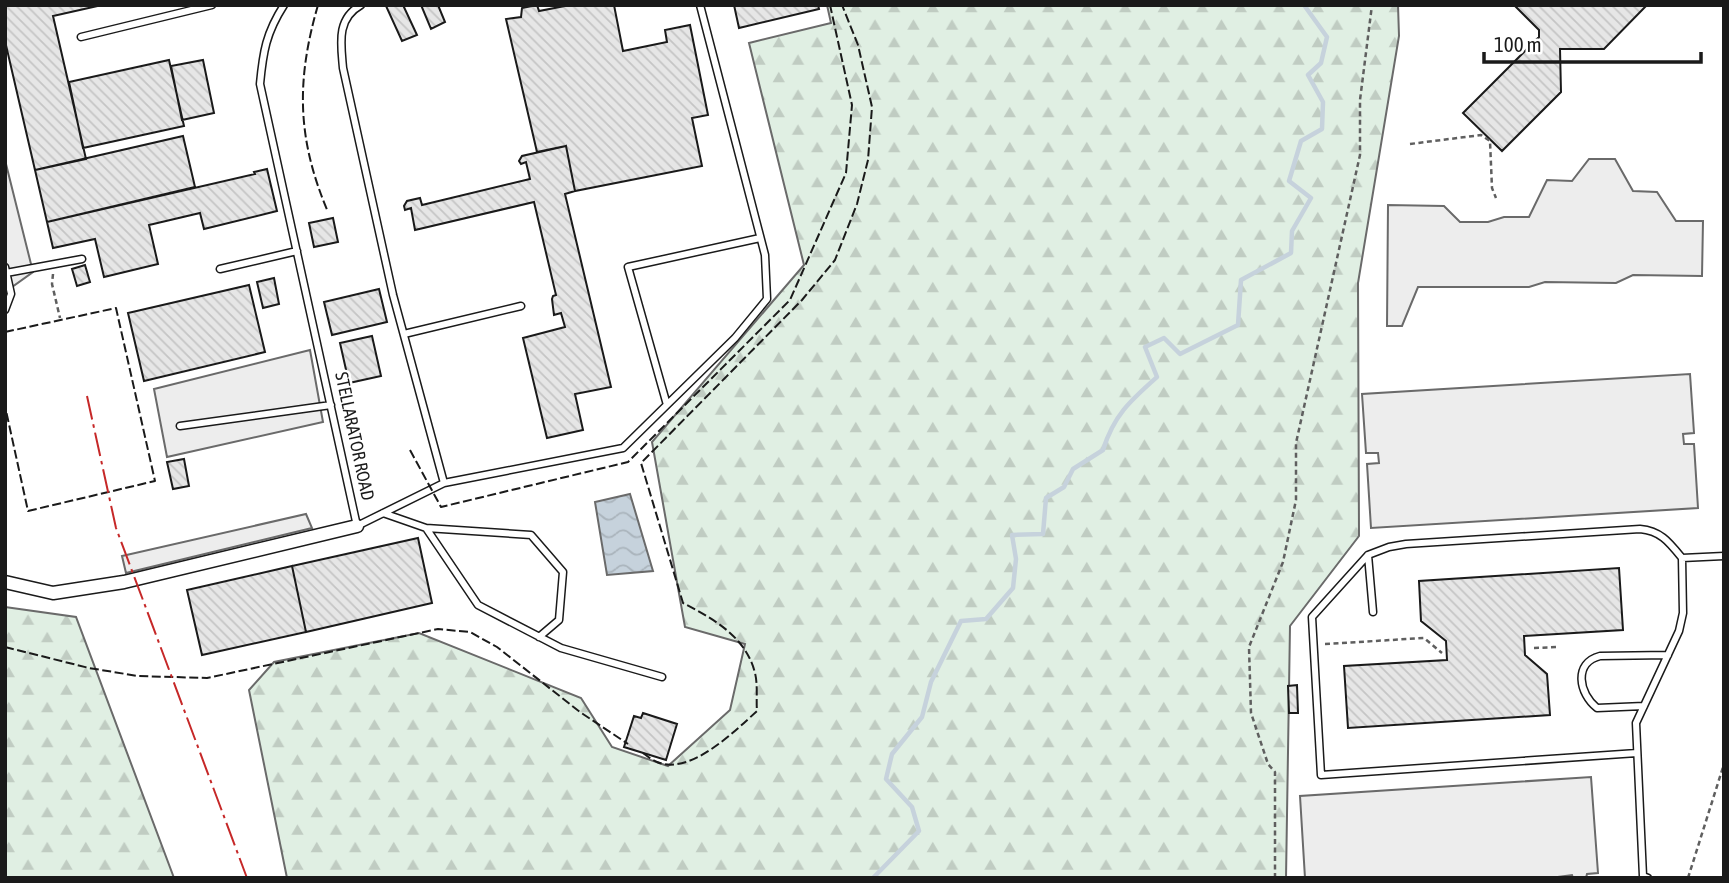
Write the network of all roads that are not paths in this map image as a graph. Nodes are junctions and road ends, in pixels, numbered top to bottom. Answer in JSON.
{"nodes":[{"id":1,"x":212,"y":5,"type":"edge"},
{"id":2,"x":284,"y":5,"type":"edge"},
{"id":3,"x":361,"y":5,"type":"edge"},
{"id":4,"x":700,"y":5,"type":"edge"},
{"id":5,"x":81,"y":37,"type":"dead end"},
{"id":6,"x":761,"y":238,"type":"junction"},
{"id":7,"x":297,"y":251,"type":"junction"},
{"id":8,"x":82,"y":259,"type":"dead end"},
{"id":9,"x":220,"y":268,"type":"dead end"},
{"id":10,"x":6,"y":270,"type":"edge"},
{"id":11,"x":521,"y":306,"type":"dead end"},
{"id":12,"x":5,"y":310,"type":"edge"},
{"id":13,"x":404,"y":334,"type":"junction"},
{"id":14,"x":331,"y":405,"type":"junction"},
{"id":15,"x":667,"y":405,"type":"junction"},
{"id":16,"x":180,"y":426,"type":"dead end"},
{"id":17,"x":444,"y":483,"type":"junction"},
{"id":18,"x":383,"y":513,"type":"junction"},
{"id":19,"x":357,"y":526,"type":"junction"},
{"id":20,"x":426,"y":528,"type":"junction"},
{"id":21,"x":1368,"y":555,"type":"junction"},
{"id":22,"x":1724,"y":556,"type":"edge"},
{"id":23,"x":1682,"y":558,"type":"junction"},
{"id":24,"x":5,"y":582,"type":"edge"},
{"id":25,"x":1373,"y":612,"type":"dead end"},
{"id":26,"x":539,"y":637,"type":"junction"},
{"id":27,"x":1668,"y":655,"type":"junction"},
{"id":28,"x":663,"y":677,"type":"dead end"},
{"id":29,"x":1644,"y":706,"type":"junction"},
{"id":30,"x":1637,"y":754,"type":"junction"},
{"id":31,"x":1645,"y":877,"type":"edge"}],
"edges":[{"from":1,"to":5,"type":"lane"},
{"from":2,"to":7,"type":"lane","name":"STELLARATOR ROAD"},
{"from":3,"to":13,"type":"lane"},
{"from":4,"to":6,"type":"lane"},
{"from":6,"to":15,"type":"lane"},
{"from":6,"to":15,"type":"lane"},
{"from":7,"to":9,"type":"lane"},
{"from":7,"to":14,"type":"lane","name":"STELLARATOR ROAD"},
{"from":8,"to":10,"type":"lane"},
{"from":10,"to":12,"type":"lane"},
{"from":11,"to":13,"type":"lane"},
{"from":13,"to":17,"type":"lane"},
{"from":14,"to":16,"type":"lane"},
{"from":14,"to":19,"type":"lane","name":"STELLARATOR ROAD"},
{"from":15,"to":17,"type":"lane"},
{"from":17,"to":18,"type":"lane"},
{"from":18,"to":19,"type":"lane"},
{"from":18,"to":20,"type":"lane"},
{"from":19,"to":24,"type":"street","name":"STELLARATOR ROAD"},
{"from":20,"to":26,"type":"lane"},
{"from":20,"to":26,"type":"lane"},
{"from":21,"to":23,"type":"lane"},
{"from":21,"to":25,"type":"lane"},
{"from":21,"to":30,"type":"lane"},
{"from":22,"to":23,"type":"lane"},
{"from":23,"to":27,"type":"lane"},
{"from":26,"to":28,"type":"lane"},
{"from":27,"to":29,"type":"lane"},
{"from":27,"to":29,"type":"lane"},
{"from":29,"to":30,"type":"lane"},
{"from":30,"to":31,"type":"lane"}]}
